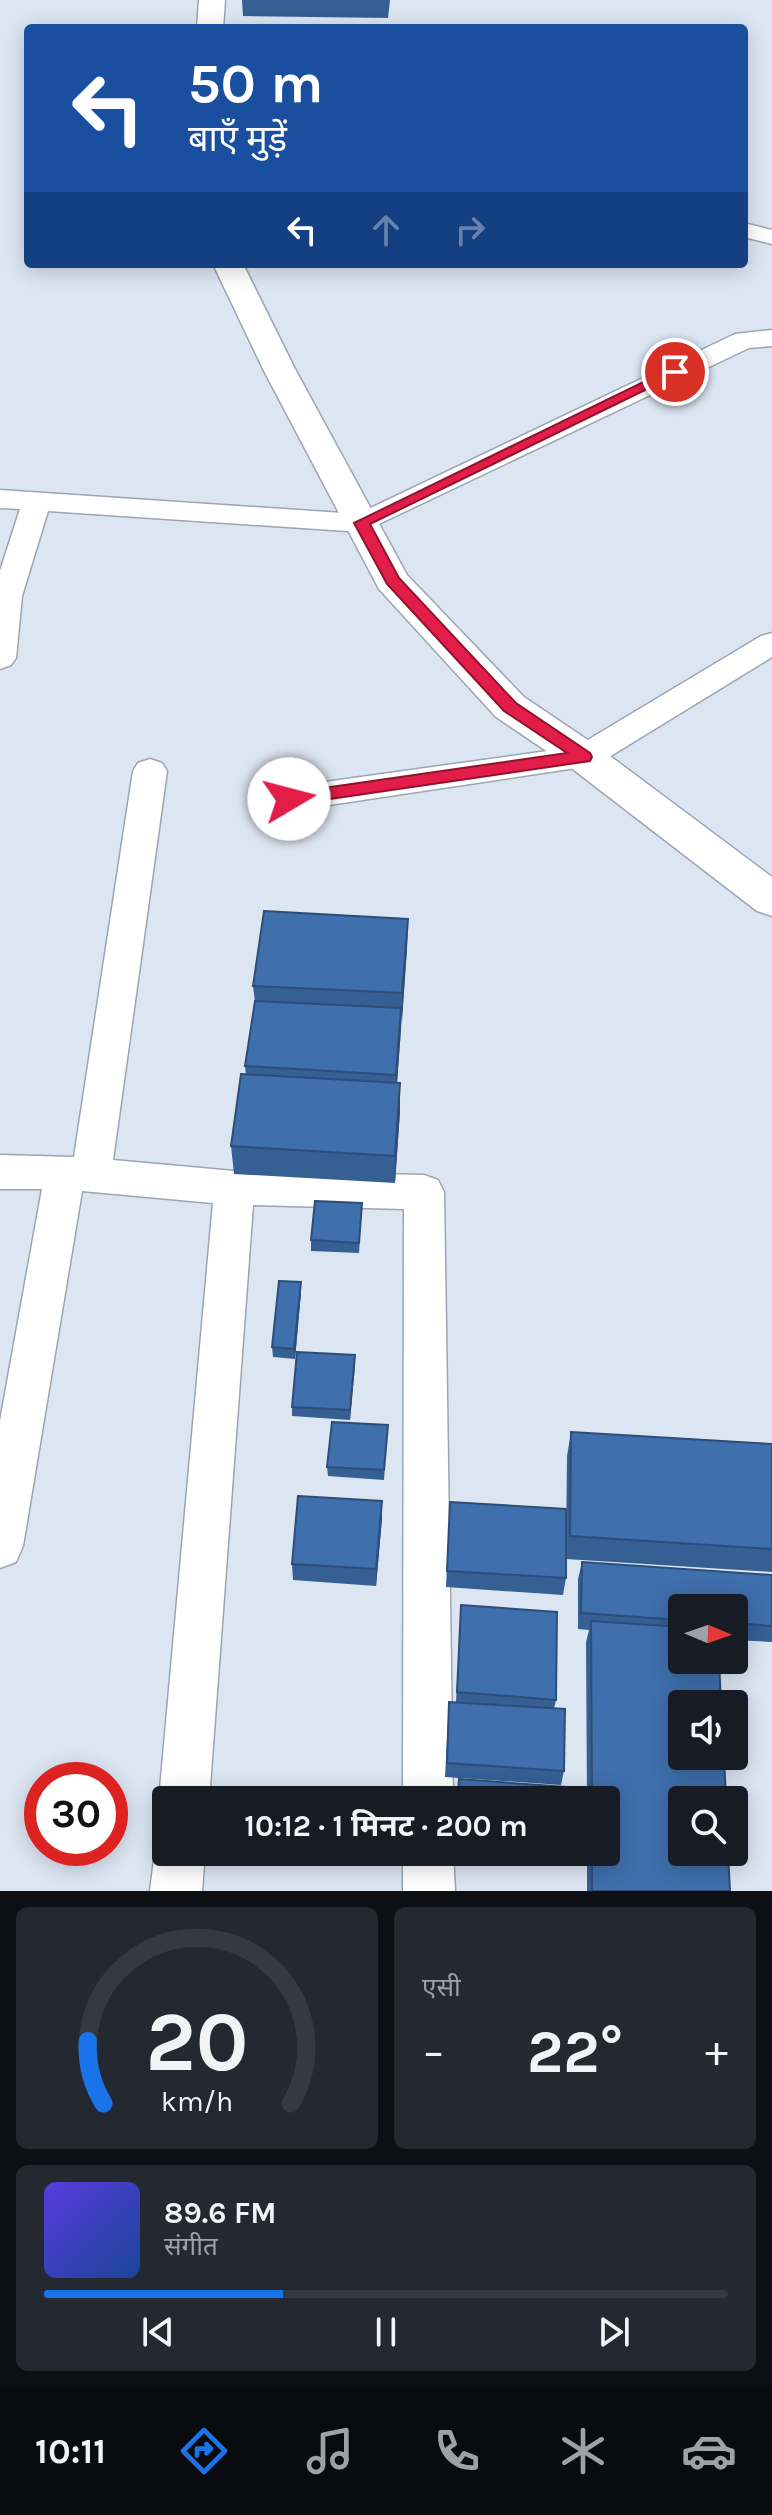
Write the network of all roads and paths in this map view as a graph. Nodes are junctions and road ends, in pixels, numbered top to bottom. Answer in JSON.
{"nodes":[{"id":1,"x":212,"y":0,"type":"edge"},
{"id":2,"x":210,"y":24,"type":"edge"},
{"id":3,"x":748,"y":231,"type":"edge"},
{"id":4,"x":772,"y":237,"type":"edge"},
{"id":5,"x":230,"y":268,"type":"edge"},
{"id":6,"x":772,"y":338,"type":"edge"},
{"id":7,"x":0,"y":499,"type":"edge"},
{"id":8,"x":37,"y":501,"type":"junction"},
{"id":9,"x":362,"y":523,"type":"junction"},
{"id":10,"x":772,"y":643,"type":"edge"},
{"id":11,"x":0,"y":658,"type":"edge"},
{"id":12,"x":584,"y":757,"type":"junction"},
{"id":13,"x":150,"y":771,"type":"dead end"},
{"id":14,"x":289,"y":799,"type":"dead end"},
{"id":15,"x":772,"y":900,"type":"edge"},
{"id":16,"x":0,"y":1172,"type":"edge"},
{"id":17,"x":78,"y":1174,"type":"junction"},
{"id":18,"x":234,"y":1188,"type":"junction"},
{"id":19,"x":0,"y":1546,"type":"edge"},
{"id":20,"x":185,"y":1786,"type":"edge"},
{"id":21,"x":428,"y":1786,"type":"edge"},
{"id":22,"x":179,"y":1866,"type":"edge"},
{"id":23,"x":428,"y":1866,"type":"edge"},
{"id":24,"x":176,"y":1891,"type":"edge"},
{"id":25,"x":429,"y":1891,"type":"edge"}],
"edges":[{"from":1,"to":2,"type":"street"},
{"from":3,"to":4,"type":"street"},
{"from":5,"to":9,"type":"street"},
{"from":6,"to":9,"type":"street"},
{"from":7,"to":8,"type":"street"},
{"from":8,"to":9,"type":"street"},
{"from":8,"to":11,"type":"street"},
{"from":9,"to":12,"type":"street"},
{"from":10,"to":12,"type":"street"},
{"from":12,"to":14,"type":"street"},
{"from":12,"to":15,"type":"street"},
{"from":13,"to":17,"type":"street"},
{"from":16,"to":17,"type":"street"},
{"from":17,"to":18,"type":"street"},
{"from":17,"to":19,"type":"street"},
{"from":18,"to":20,"type":"street"},
{"from":18,"to":21,"type":"street"},
{"from":22,"to":24,"type":"street"},
{"from":23,"to":25,"type":"street"}]}
